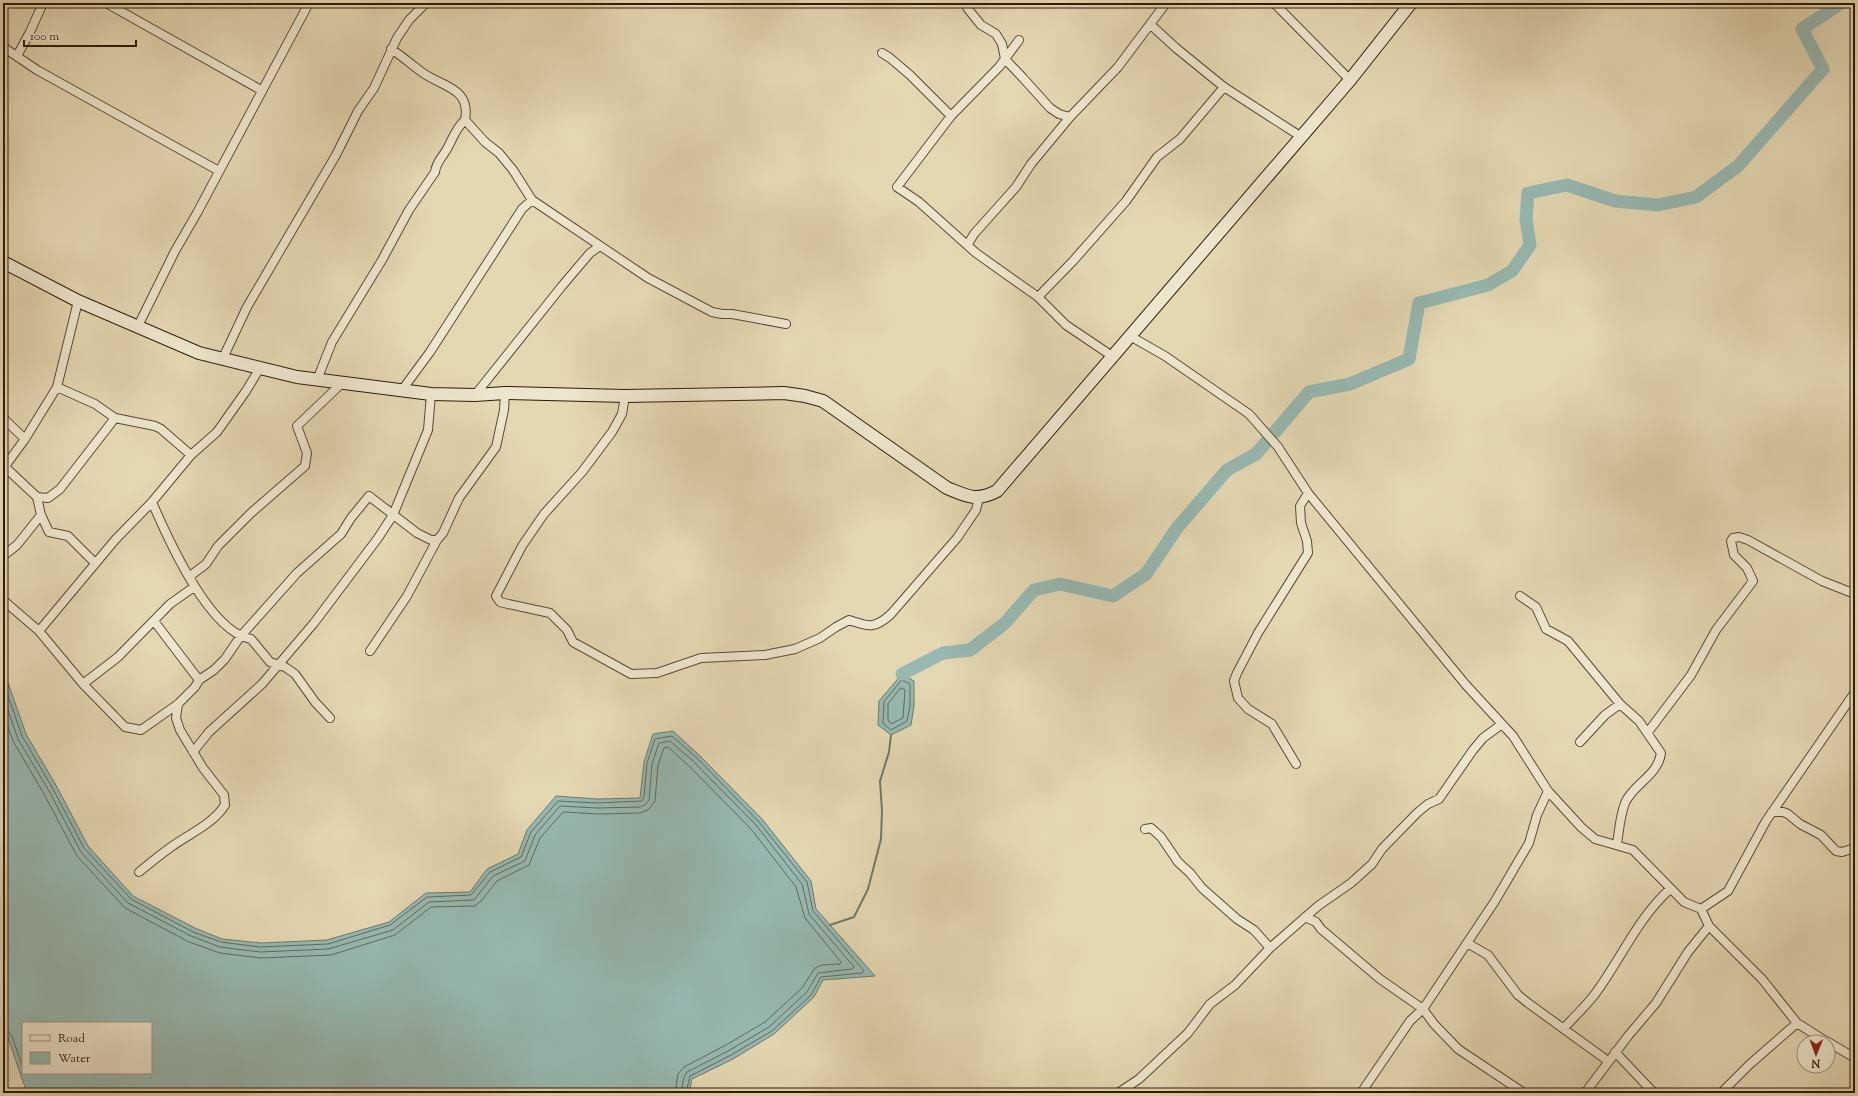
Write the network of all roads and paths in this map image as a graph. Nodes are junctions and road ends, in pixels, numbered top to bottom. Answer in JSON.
{"nodes":[{"id":1,"x":43,"y":3,"type":"edge"},
{"id":2,"x":106,"y":3,"type":"edge"},
{"id":3,"x":309,"y":3,"type":"edge"},
{"id":4,"x":426,"y":3,"type":"edge"},
{"id":5,"x":965,"y":3,"type":"edge"},
{"id":6,"x":1166,"y":3,"type":"edge"},
{"id":7,"x":1274,"y":3,"type":"edge"},
{"id":8,"x":1406,"y":5,"type":"edge"},
{"id":9,"x":1151,"y":25,"type":"junction"},
{"id":10,"x":1019,"y":40,"type":"dead end"},
{"id":11,"x":3,"y":47,"type":"edge"},
{"id":12,"x":391,"y":49,"type":"junction"},
{"id":13,"x":882,"y":53,"type":"dead end"},
{"id":14,"x":16,"y":56,"type":"junction"},
{"id":15,"x":1005,"y":59,"type":"junction"},
{"id":16,"x":1350,"y":80,"type":"junction"},
{"id":17,"x":1224,"y":87,"type":"junction"},
{"id":18,"x":261,"y":90,"type":"junction"},
{"id":19,"x":951,"y":116,"type":"junction"},
{"id":20,"x":1070,"y":117,"type":"junction"},
{"id":21,"x":465,"y":120,"type":"junction"},
{"id":22,"x":1300,"y":136,"type":"junction"},
{"id":23,"x":219,"y":171,"type":"junction"},
{"id":24,"x":532,"y":200,"type":"junction"},
{"id":25,"x":968,"y":244,"type":"junction"},
{"id":26,"x":600,"y":246,"type":"junction"},
{"id":27,"x":3,"y":262,"type":"edge"},
{"id":28,"x":1038,"y":297,"type":"junction"},
{"id":29,"x":78,"y":301,"type":"junction"},
{"id":30,"x":786,"y":324,"type":"dead end"},
{"id":31,"x":137,"y":328,"type":"junction"},
{"id":32,"x":1130,"y":336,"type":"junction"},
{"id":33,"x":1112,"y":356,"type":"junction"},
{"id":34,"x":223,"y":358,"type":"junction"},
{"id":35,"x":260,"y":368,"type":"junction"},
{"id":36,"x":317,"y":380,"type":"junction"},
{"id":37,"x":341,"y":384,"type":"junction"},
{"id":38,"x":57,"y":387,"type":"junction"},
{"id":39,"x":402,"y":390,"type":"junction"},
{"id":40,"x":505,"y":393,"type":"junction"},
{"id":41,"x":432,"y":394,"type":"junction"},
{"id":42,"x":475,"y":395,"type":"junction"},
{"id":43,"x":625,"y":396,"type":"junction"},
{"id":44,"x":3,"y":418,"type":"edge"},
{"id":45,"x":115,"y":418,"type":"junction"},
{"id":46,"x":25,"y":439,"type":"junction"},
{"id":47,"x":191,"y":455,"type":"junction"},
{"id":48,"x":4,"y":468,"type":"edge"},
{"id":49,"x":1308,"y":493,"type":"junction"},
{"id":50,"x":37,"y":497,"type":"junction"},
{"id":51,"x":979,"y":498,"type":"junction"},
{"id":52,"x":152,"y":502,"type":"junction"},
{"id":53,"x":41,"y":515,"type":"junction"},
{"id":54,"x":393,"y":515,"type":"junction"},
{"id":55,"x":437,"y":540,"type":"junction"},
{"id":56,"x":3,"y":556,"type":"edge"},
{"id":57,"x":95,"y":563,"type":"junction"},
{"id":58,"x":190,"y":576,"type":"junction"},
{"id":59,"x":194,"y":587,"type":"junction"},
{"id":60,"x":1855,"y":594,"type":"edge"},
{"id":61,"x":1520,"y":596,"type":"dead end"},
{"id":62,"x":3,"y":600,"type":"edge"},
{"id":63,"x":154,"y":621,"type":"junction"},
{"id":64,"x":39,"y":631,"type":"junction"},
{"id":65,"x":240,"y":637,"type":"junction"},
{"id":66,"x":370,"y":651,"type":"dead end"},
{"id":67,"x":277,"y":665,"type":"junction"},
{"id":68,"x":199,"y":680,"type":"junction"},
{"id":69,"x":83,"y":684,"type":"junction"},
{"id":70,"x":1855,"y":692,"type":"edge"},
{"id":71,"x":178,"y":704,"type":"junction"},
{"id":72,"x":1620,"y":704,"type":"junction"},
{"id":73,"x":330,"y":718,"type":"dead end"},
{"id":74,"x":1502,"y":724,"type":"junction"},
{"id":75,"x":1648,"y":732,"type":"junction"},
{"id":76,"x":1580,"y":742,"type":"dead end"},
{"id":77,"x":193,"y":752,"type":"junction"},
{"id":78,"x":1296,"y":764,"type":"dead end"},
{"id":79,"x":1548,"y":791,"type":"junction"},
{"id":80,"x":1772,"y":812,"type":"junction"},
{"id":81,"x":1145,"y":829,"type":"dead end"},
{"id":82,"x":1617,"y":844,"type":"junction"},
{"id":83,"x":1855,"y":848,"type":"edge"},
{"id":84,"x":139,"y":872,"type":"dead end"},
{"id":85,"x":1670,"y":889,"type":"junction"},
{"id":86,"x":1702,"y":909,"type":"junction"},
{"id":87,"x":1305,"y":917,"type":"junction"},
{"id":88,"x":1709,"y":926,"type":"junction"},
{"id":89,"x":1467,"y":943,"type":"junction"},
{"id":90,"x":1270,"y":948,"type":"junction"},
{"id":91,"x":1423,"y":1009,"type":"junction"},
{"id":92,"x":1797,"y":1023,"type":"junction"},
{"id":93,"x":1564,"y":1028,"type":"junction"},
{"id":94,"x":1815,"y":1034,"type":"edge"},
{"id":95,"x":1836,"y":1047,"type":"edge"},
{"id":96,"x":1615,"y":1052,"type":"junction"},
{"id":97,"x":1855,"y":1058,"type":"edge"},
{"id":98,"x":1608,"y":1061,"type":"junction"},
{"id":99,"x":1118,"y":1093,"type":"edge"},
{"id":100,"x":1361,"y":1093,"type":"edge"},
{"id":101,"x":1524,"y":1093,"type":"edge"},
{"id":102,"x":1585,"y":1093,"type":"edge"},
{"id":103,"x":1654,"y":1093,"type":"edge"},
{"id":104,"x":1721,"y":1093,"type":"edge"}],
"edges":[{"from":1,"to":14,"type":"street"},
{"from":2,"to":18,"type":"street"},
{"from":3,"to":18,"type":"street"},
{"from":4,"to":12,"type":"street"},
{"from":5,"to":15,"type":"street"},
{"from":6,"to":9,"type":"street"},
{"from":7,"to":16,"type":"street"},
{"from":8,"to":16,"type":"street"},
{"from":9,"to":17,"type":"street"},
{"from":9,"to":20,"type":"street"},
{"from":10,"to":15,"type":"street"},
{"from":11,"to":14,"type":"street"},
{"from":12,"to":21,"type":"street"},
{"from":12,"to":34,"type":"street"},
{"from":13,"to":19,"type":"street"},
{"from":14,"to":23,"type":"street"},
{"from":15,"to":19,"type":"street"},
{"from":15,"to":20,"type":"street"},
{"from":16,"to":22,"type":"street"},
{"from":17,"to":22,"type":"street"},
{"from":17,"to":28,"type":"street"},
{"from":18,"to":23,"type":"street"},
{"from":19,"to":25,"type":"street"},
{"from":20,"to":25,"type":"street"},
{"from":21,"to":24,"type":"street"},
{"from":21,"to":36,"type":"street"},
{"from":22,"to":32,"type":"street"},
{"from":23,"to":31,"type":"street"},
{"from":24,"to":26,"type":"street"},
{"from":24,"to":39,"type":"street"},
{"from":25,"to":28,"type":"street"},
{"from":26,"to":30,"type":"street"},
{"from":26,"to":42,"type":"street"},
{"from":27,"to":29,"type":"street"},
{"from":28,"to":33,"type":"street"},
{"from":29,"to":31,"type":"street"},
{"from":29,"to":38,"type":"street"},
{"from":31,"to":34,"type":"street"},
{"from":32,"to":33,"type":"street"},
{"from":32,"to":49,"type":"street"},
{"from":33,"to":51,"type":"street"},
{"from":34,"to":35,"type":"street"},
{"from":35,"to":36,"type":"street"},
{"from":35,"to":47,"type":"street"},
{"from":36,"to":37,"type":"street"},
{"from":37,"to":39,"type":"street"},
{"from":37,"to":58,"type":"street"},
{"from":38,"to":45,"type":"street"},
{"from":38,"to":46,"type":"street"},
{"from":39,"to":41,"type":"street"},
{"from":40,"to":42,"type":"street"},
{"from":40,"to":43,"type":"street"},
{"from":40,"to":55,"type":"street"},
{"from":41,"to":42,"type":"street"},
{"from":41,"to":54,"type":"street"},
{"from":43,"to":51,"type":"street"},
{"from":43,"to":51,"type":"street"},
{"from":44,"to":46,"type":"street"},
{"from":45,"to":47,"type":"street"},
{"from":45,"to":50,"type":"street"},
{"from":46,"to":48,"type":"street"},
{"from":47,"to":52,"type":"street"},
{"from":48,"to":50,"type":"street"},
{"from":49,"to":74,"type":"street"},
{"from":49,"to":78,"type":"street"},
{"from":50,"to":53,"type":"street"},
{"from":52,"to":57,"type":"street"},
{"from":52,"to":58,"type":"street"},
{"from":53,"to":56,"type":"street"},
{"from":53,"to":57,"type":"street"},
{"from":54,"to":55,"type":"street"},
{"from":54,"to":65,"type":"street"},
{"from":54,"to":67,"type":"street"},
{"from":55,"to":66,"type":"street"},
{"from":57,"to":64,"type":"street"},
{"from":58,"to":59,"type":"street"},
{"from":59,"to":63,"type":"street"},
{"from":59,"to":65,"type":"street"},
{"from":60,"to":75,"type":"street"},
{"from":61,"to":72,"type":"street"},
{"from":62,"to":64,"type":"street"},
{"from":63,"to":68,"type":"street"},
{"from":63,"to":69,"type":"street"},
{"from":64,"to":69,"type":"street"},
{"from":65,"to":67,"type":"street"},
{"from":65,"to":68,"type":"street"},
{"from":67,"to":73,"type":"street"},
{"from":67,"to":77,"type":"street"},
{"from":68,"to":71,"type":"street"},
{"from":69,"to":71,"type":"street"},
{"from":70,"to":80,"type":"street"},
{"from":71,"to":77,"type":"street"},
{"from":72,"to":75,"type":"street"},
{"from":72,"to":76,"type":"street"},
{"from":74,"to":79,"type":"street"},
{"from":74,"to":87,"type":"street"},
{"from":75,"to":82,"type":"street"},
{"from":77,"to":84,"type":"street"},
{"from":79,"to":82,"type":"street"},
{"from":79,"to":89,"type":"street"},
{"from":80,"to":83,"type":"street"},
{"from":80,"to":86,"type":"street"},
{"from":81,"to":90,"type":"street"},
{"from":82,"to":85,"type":"street"},
{"from":85,"to":86,"type":"street"},
{"from":85,"to":93,"type":"street"},
{"from":86,"to":88,"type":"street"},
{"from":87,"to":90,"type":"street"},
{"from":87,"to":91,"type":"street"},
{"from":88,"to":92,"type":"street"},
{"from":88,"to":96,"type":"street"},
{"from":89,"to":91,"type":"street"},
{"from":89,"to":93,"type":"street"},
{"from":90,"to":99,"type":"street"},
{"from":91,"to":100,"type":"street"},
{"from":91,"to":101,"type":"street"},
{"from":92,"to":94,"type":"street"},
{"from":92,"to":104,"type":"street"},
{"from":93,"to":98,"type":"street"},
{"from":95,"to":97,"type":"street"},
{"from":96,"to":98,"type":"street"},
{"from":96,"to":103,"type":"street"},
{"from":98,"to":102,"type":"street"}]}
